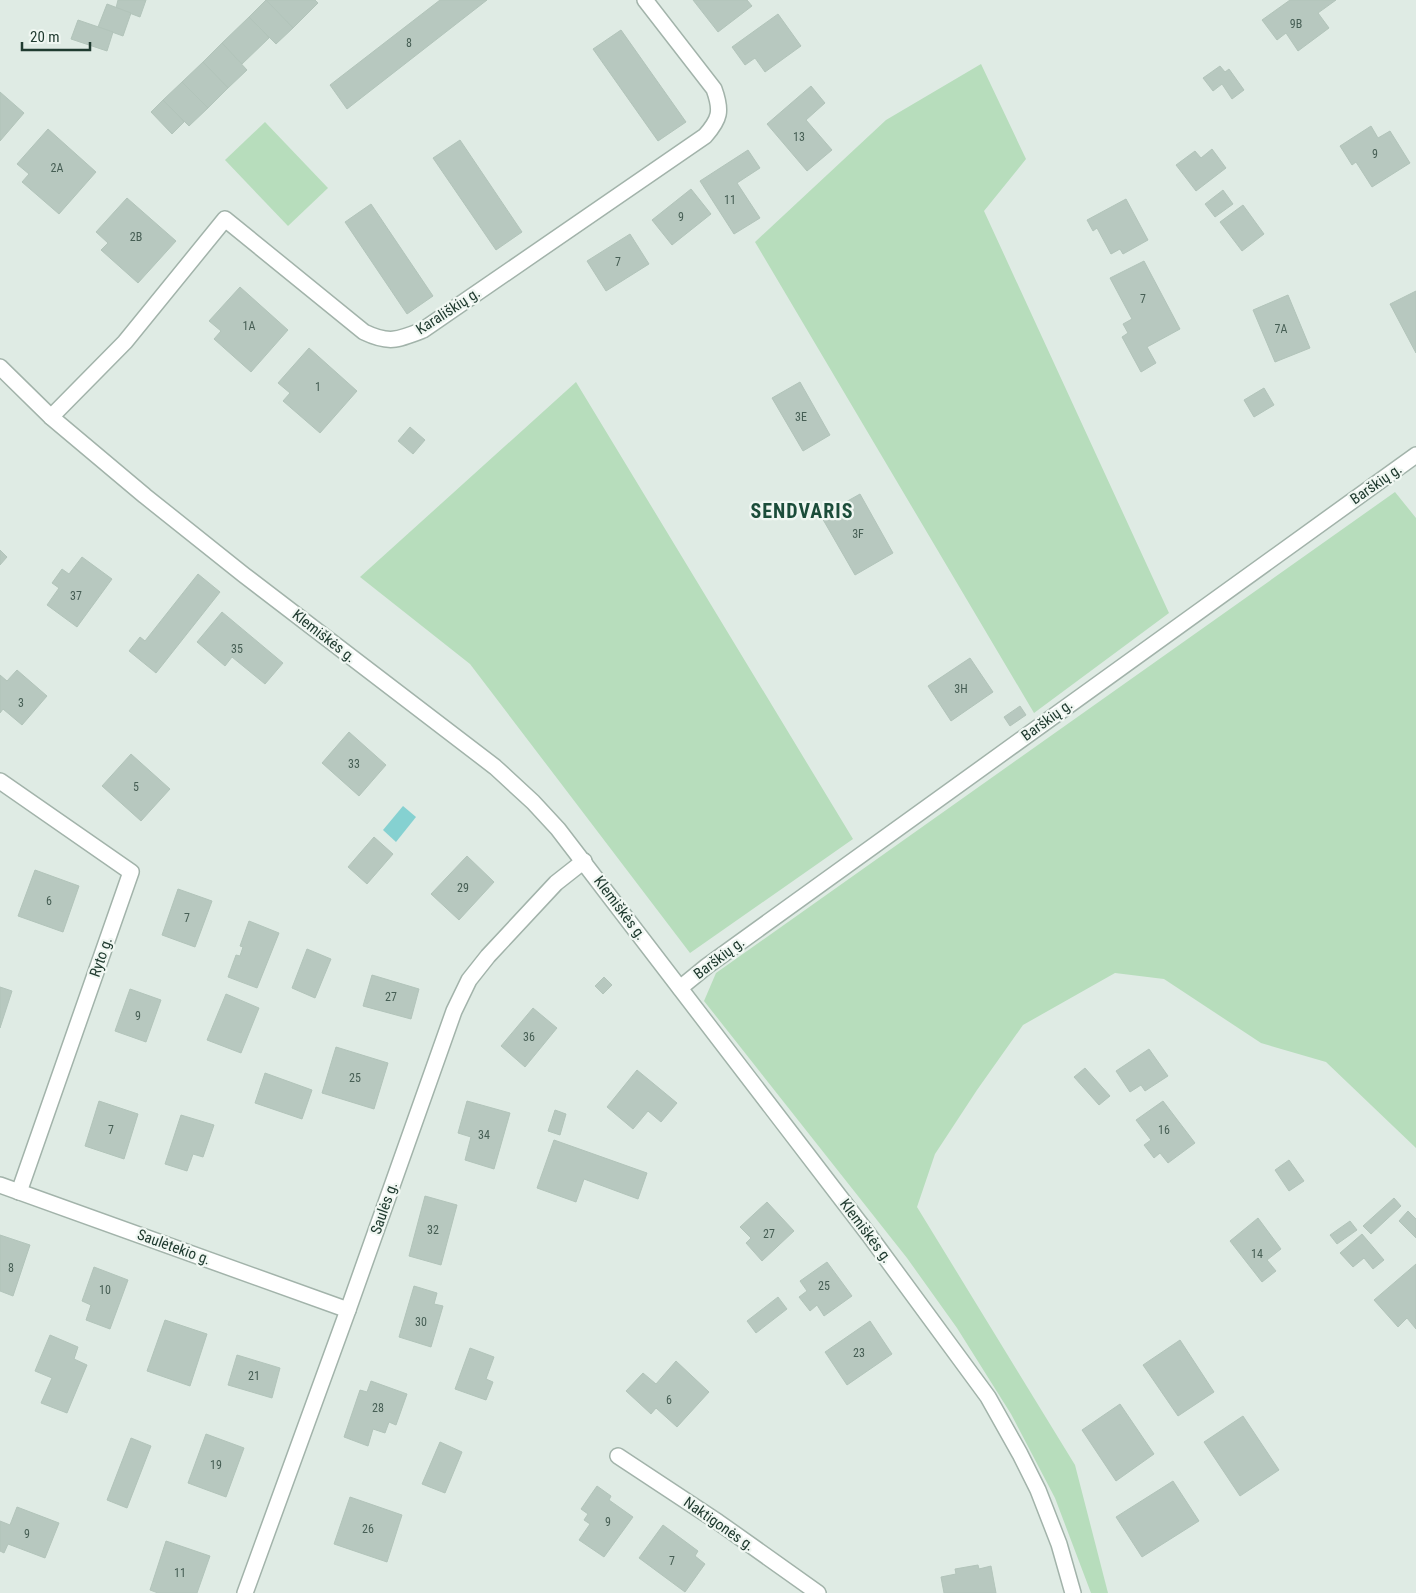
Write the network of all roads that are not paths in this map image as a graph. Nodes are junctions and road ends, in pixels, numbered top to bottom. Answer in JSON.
{"nodes":[{"id":1,"x":645,"y":0,"type":"edge"},
{"id":2,"x":0,"y":367,"type":"edge"},
{"id":3,"x":52,"y":417,"type":"junction"},
{"id":4,"x":1416,"y":455,"type":"edge"},
{"id":5,"x":0,"y":781,"type":"edge"},
{"id":6,"x":584,"y":861,"type":"junction"},
{"id":7,"x":680,"y":988,"type":"junction"},
{"id":8,"x":0,"y":1185,"type":"edge"},
{"id":9,"x":19,"y":1192,"type":"junction"},
{"id":10,"x":348,"y":1310,"type":"junction"},
{"id":11,"x":618,"y":1456,"type":"dead end"},
{"id":12,"x":245,"y":1593,"type":"edge"},
{"id":13,"x":818,"y":1593,"type":"edge"},
{"id":14,"x":1073,"y":1593,"type":"edge"}],
"edges":[{"from":1,"to":3,"type":"street","name":"Karališkių g."},
{"from":2,"to":3,"type":"street","name":"Klemiškės g."},
{"from":3,"to":6,"type":"street","name":"Klemiškės g."},
{"from":4,"to":7,"type":"street","name":"Barškių g."},
{"from":5,"to":9,"type":"street","name":"Ryto g."},
{"from":6,"to":7,"type":"street","name":"Klemiškės g."},
{"from":6,"to":10,"type":"street","name":"Saulės g."},
{"from":7,"to":14,"type":"street","name":"Klemiškės g."},
{"from":8,"to":9,"type":"street","name":"Saulėtekio g."},
{"from":9,"to":10,"type":"street","name":"Saulėtekio g."},
{"from":10,"to":12,"type":"street","name":"Saulės g."},
{"from":11,"to":13,"type":"street","name":"Naktigonės g."}]}
